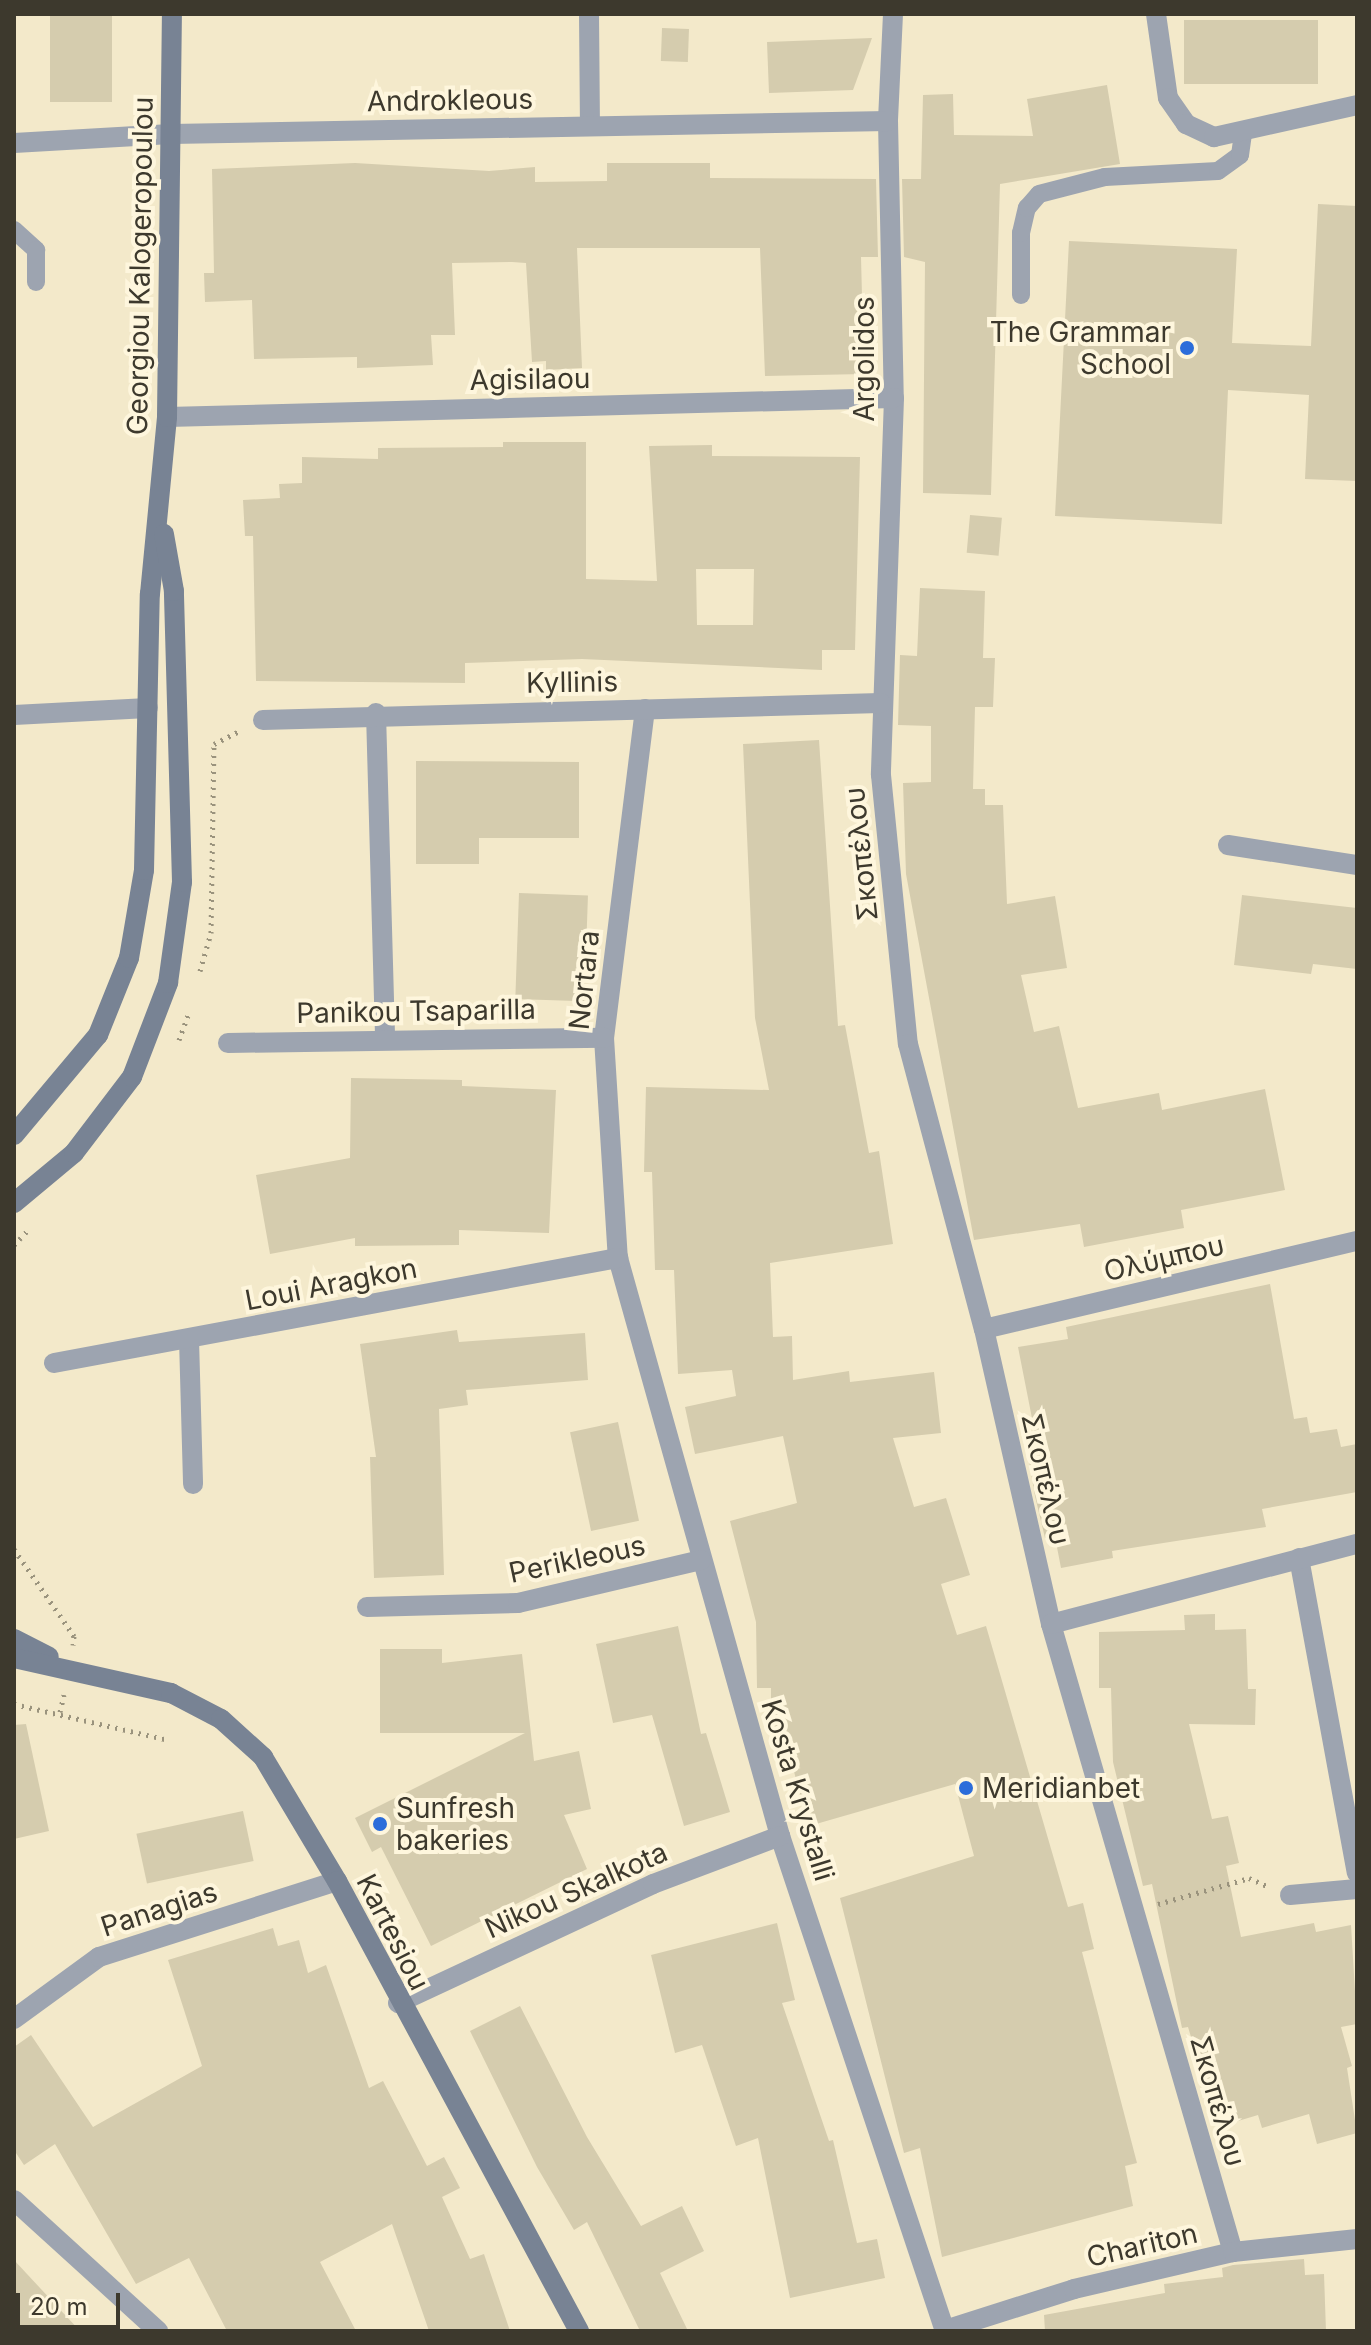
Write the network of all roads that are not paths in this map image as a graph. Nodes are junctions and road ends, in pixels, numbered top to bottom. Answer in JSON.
{"nodes":[{"id":1,"x":172,"y":14,"type":"edge"},
{"id":2,"x":589,"y":14,"type":"edge"},
{"id":3,"x":893,"y":14,"type":"edge"},
{"id":4,"x":1156,"y":14,"type":"edge"},
{"id":5,"x":1357,"y":105,"type":"edge"},
{"id":6,"x":888,"y":121,"type":"junction"},
{"id":7,"x":590,"y":126,"type":"junction"},
{"id":8,"x":171,"y":134,"type":"junction"},
{"id":9,"x":1243,"y":134,"type":"junction"},
{"id":10,"x":14,"y":143,"type":"edge"},
{"id":11,"x":14,"y":230,"type":"edge"},
{"id":12,"x":36,"y":282,"type":"dead end"},
{"id":13,"x":1021,"y":295,"type":"dead end"},
{"id":14,"x":894,"y":398,"type":"junction"},
{"id":15,"x":167,"y":417,"type":"junction"},
{"id":16,"x":162,"y":518,"type":"junction"},
{"id":17,"x":881,"y":703,"type":"junction"},
{"id":18,"x":148,"y":708,"type":"junction"},
{"id":19,"x":645,"y":709,"type":"junction"},
{"id":20,"x":376,"y":713,"type":"junction"},
{"id":21,"x":14,"y":715,"type":"edge"},
{"id":22,"x":263,"y":720,"type":"dead end"},
{"id":23,"x":1228,"y":845,"type":"dead end"},
{"id":24,"x":1357,"y":865,"type":"edge"},
{"id":25,"x":385,"y":1036,"type":"junction"},
{"id":26,"x":604,"y":1038,"type":"junction"},
{"id":27,"x":228,"y":1043,"type":"dead end"},
{"id":28,"x":14,"y":1135,"type":"edge"},
{"id":29,"x":14,"y":1203,"type":"edge"},
{"id":30,"x":1357,"y":1241,"type":"edge"},
{"id":31,"x":618,"y":1258,"type":"junction"},
{"id":32,"x":984,"y":1329,"type":"junction"},
{"id":33,"x":189,"y":1339,"type":"junction"},
{"id":34,"x":54,"y":1363,"type":"dead end"},
{"id":35,"x":193,"y":1484,"type":"dead end"},
{"id":36,"x":1357,"y":1544,"type":"edge"},
{"id":37,"x":1299,"y":1558,"type":"junction"},
{"id":38,"x":701,"y":1560,"type":"junction"},
{"id":39,"x":367,"y":1607,"type":"dead end"},
{"id":40,"x":1051,"y":1624,"type":"junction"},
{"id":41,"x":14,"y":1639,"type":"edge"},
{"id":42,"x":14,"y":1658,"type":"edge"},
{"id":43,"x":62,"y":1664,"type":"junction"},
{"id":44,"x":780,"y":1836,"type":"junction"},
{"id":45,"x":1357,"y":1873,"type":"edge"},
{"id":46,"x":337,"y":1881,"type":"junction"},
{"id":47,"x":1357,"y":1889,"type":"edge"},
{"id":48,"x":1290,"y":1895,"type":"road end"},
{"id":49,"x":398,"y":2003,"type":"junction"},
{"id":50,"x":14,"y":2019,"type":"edge"},
{"id":51,"x":14,"y":2200,"type":"edge"},
{"id":52,"x":1357,"y":2239,"type":"edge"},
{"id":53,"x":1233,"y":2252,"type":"junction"},
{"id":54,"x":945,"y":2330,"type":"edge"},
{"id":55,"x":158,"y":2331,"type":"edge"},
{"id":56,"x":579,"y":2331,"type":"edge"}],
"edges":[{"from":1,"to":8,"type":"street","name":"Georgiou Kalogeropoulou"},
{"from":2,"to":7,"type":"street"},
{"from":3,"to":6,"type":"street","name":"Argolidos"},
{"from":4,"to":9,"type":"street"},
{"from":5,"to":9,"type":"street"},
{"from":6,"to":7,"type":"street","name":"Androkleous"},
{"from":6,"to":14,"type":"street","name":"Argolidos"},
{"from":7,"to":8,"type":"street","name":"Androkleous"},
{"from":8,"to":10,"type":"street","name":"Androkleous"},
{"from":8,"to":15,"type":"street","name":"Georgiou Kalogeropoulou"},
{"from":9,"to":13,"type":"lane"},
{"from":11,"to":12,"type":"lane"},
{"from":14,"to":15,"type":"street","name":"Agisilaou"},
{"from":14,"to":17,"type":"street","name":"Argolidos"},
{"from":15,"to":16,"type":"street","name":"Georgiou Kalogeropoulou"},
{"from":16,"to":18,"type":"street"},
{"from":16,"to":29,"type":"street"},
{"from":17,"to":19,"type":"street","name":"Kyllinis"},
{"from":17,"to":32,"type":"street","name":"Σκοπέλου"},
{"from":18,"to":21,"type":"street"},
{"from":18,"to":28,"type":"street"},
{"from":19,"to":20,"type":"street","name":"Kyllinis"},
{"from":19,"to":26,"type":"street","name":"Nortara"},
{"from":20,"to":22,"type":"street","name":"Kyllinis"},
{"from":20,"to":25,"type":"street"},
{"from":23,"to":24,"type":"street"},
{"from":25,"to":26,"type":"street","name":"Panikou Tsaparilla"},
{"from":25,"to":27,"type":"street","name":"Panikou Tsaparilla"},
{"from":26,"to":31,"type":"street","name":"Nortara"},
{"from":30,"to":32,"type":"street","name":"Ολύμπου"},
{"from":31,"to":33,"type":"street","name":"Loui Aragkon"},
{"from":31,"to":38,"type":"street","name":"Kosta Krystalli"},
{"from":32,"to":40,"type":"street","name":"Σκοπέλου"},
{"from":33,"to":34,"type":"street","name":"Loui Aragkon"},
{"from":33,"to":35,"type":"street"},
{"from":36,"to":37,"type":"street"},
{"from":37,"to":40,"type":"street"},
{"from":37,"to":45,"type":"street"},
{"from":38,"to":39,"type":"street","name":"Perikleous"},
{"from":38,"to":44,"type":"street","name":"Kosta Krystalli"},
{"from":40,"to":53,"type":"street","name":"Σκοπέλου"},
{"from":41,"to":43,"type":"street","name":"Kartesiou"},
{"from":42,"to":43,"type":"street","name":"Kartesiou"},
{"from":43,"to":46,"type":"street","name":"Kartesiou"},
{"from":44,"to":49,"type":"street","name":"Nikou Skalkota"},
{"from":44,"to":54,"type":"street","name":"Kosta Krystalli"},
{"from":46,"to":49,"type":"street","name":"Kartesiou"},
{"from":46,"to":50,"type":"street","name":"Panagias"},
{"from":47,"to":48,"type":"street"},
{"from":49,"to":56,"type":"street","name":"Kartesiou"},
{"from":51,"to":55,"type":"street"},
{"from":52,"to":53,"type":"street","name":"Chariton"},
{"from":53,"to":54,"type":"street","name":"Chariton"}]}
